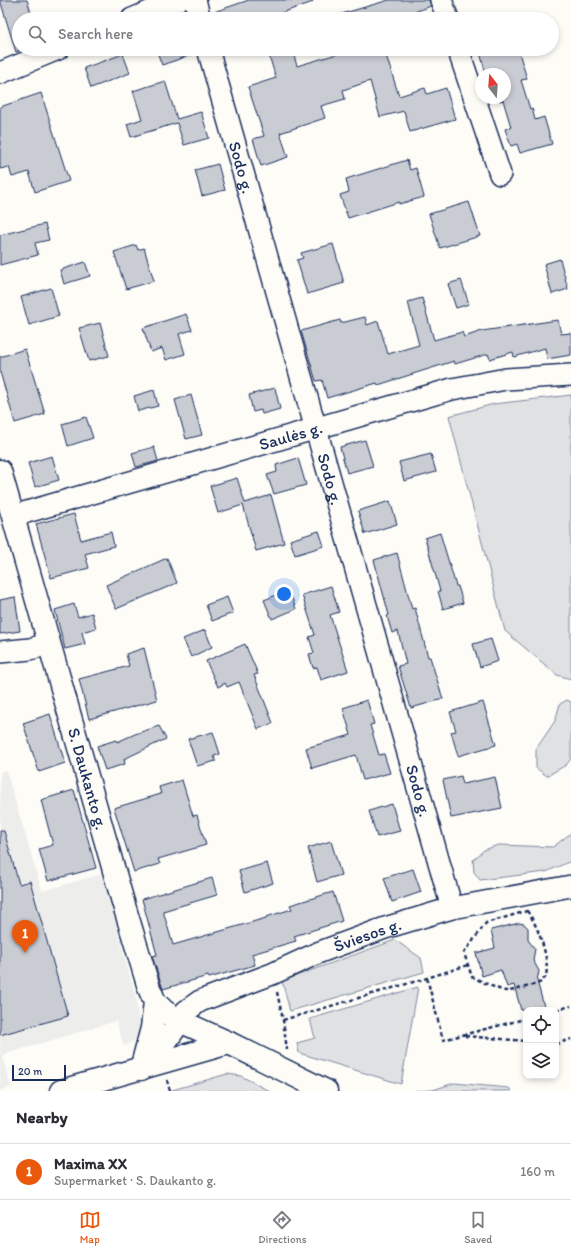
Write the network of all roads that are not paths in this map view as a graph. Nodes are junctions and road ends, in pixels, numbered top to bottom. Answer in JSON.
{"nodes":[{"id":1,"x":178,"y":0,"type":"edge"},
{"id":2,"x":195,"y":0,"type":"edge"},
{"id":3,"x":441,"y":0,"type":"edge"},
{"id":4,"x":149,"y":12,"type":"edge"},
{"id":5,"x":198,"y":12,"type":"edge"},
{"id":6,"x":445,"y":12,"type":"edge"},
{"id":7,"x":41,"y":56,"type":"edge"},
{"id":8,"x":210,"y":56,"type":"edge"},
{"id":9,"x":460,"y":56,"type":"edge"},
{"id":10,"x":0,"y":73,"type":"edge"},
{"id":11,"x":500,"y":174,"type":"dead end"},
{"id":12,"x":571,"y":375,"type":"edge"},
{"id":13,"x":316,"y":428,"type":"junction"},
{"id":14,"x":0,"y":471,"type":"edge"},
{"id":15,"x":13,"y":516,"type":"junction"},
{"id":16,"x":49,"y":644,"type":"junction"},
{"id":17,"x":0,"y":652,"type":"edge"},
{"id":18,"x":571,"y":886,"type":"edge"},
{"id":19,"x":452,"y":908,"type":"junction"},
{"id":20,"x":155,"y":1002,"type":"junction"},
{"id":21,"x":180,"y":1021,"type":"junction"},
{"id":22,"x":229,"y":1043,"type":"junction"},
{"id":23,"x":141,"y":1069,"type":"junction"},
{"id":24,"x":61,"y":1091,"type":"edge"},
{"id":25,"x":326,"y":1091,"type":"edge"}],
"edges":[{"from":1,"to":4,"type":"street"},
{"from":2,"to":5,"type":"street"},
{"from":3,"to":6,"type":"street"},
{"from":7,"to":10,"type":"street"},
{"from":8,"to":13,"type":"street","name":"Sodo g."},
{"from":9,"to":11,"type":"street"},
{"from":12,"to":13,"type":"street","name":"Saulės g."},
{"from":13,"to":15,"type":"street","name":"Saulės g."},
{"from":13,"to":19,"type":"street","name":"Sodo g."},
{"from":14,"to":15,"type":"main road","name":"S. Daukanto g."},
{"from":15,"to":16,"type":"main road","name":"S. Daukanto g."},
{"from":16,"to":17,"type":"street"},
{"from":16,"to":20,"type":"main road","name":"S. Daukanto g."},
{"from":18,"to":19,"type":"street","name":"Šviesos g."},
{"from":19,"to":21,"type":"street","name":"Šviesos g."},
{"from":20,"to":21,"type":"main road","name":"S. Daukanto g."},
{"from":20,"to":23,"type":"main road"},
{"from":21,"to":22,"type":"main road","name":"S. Daukanto g."},
{"from":21,"to":23,"type":"main road"},
{"from":22,"to":23,"type":"main road"},
{"from":22,"to":25,"type":"main road","name":"S. Daukanto g."},
{"from":23,"to":24,"type":"main road"}]}
